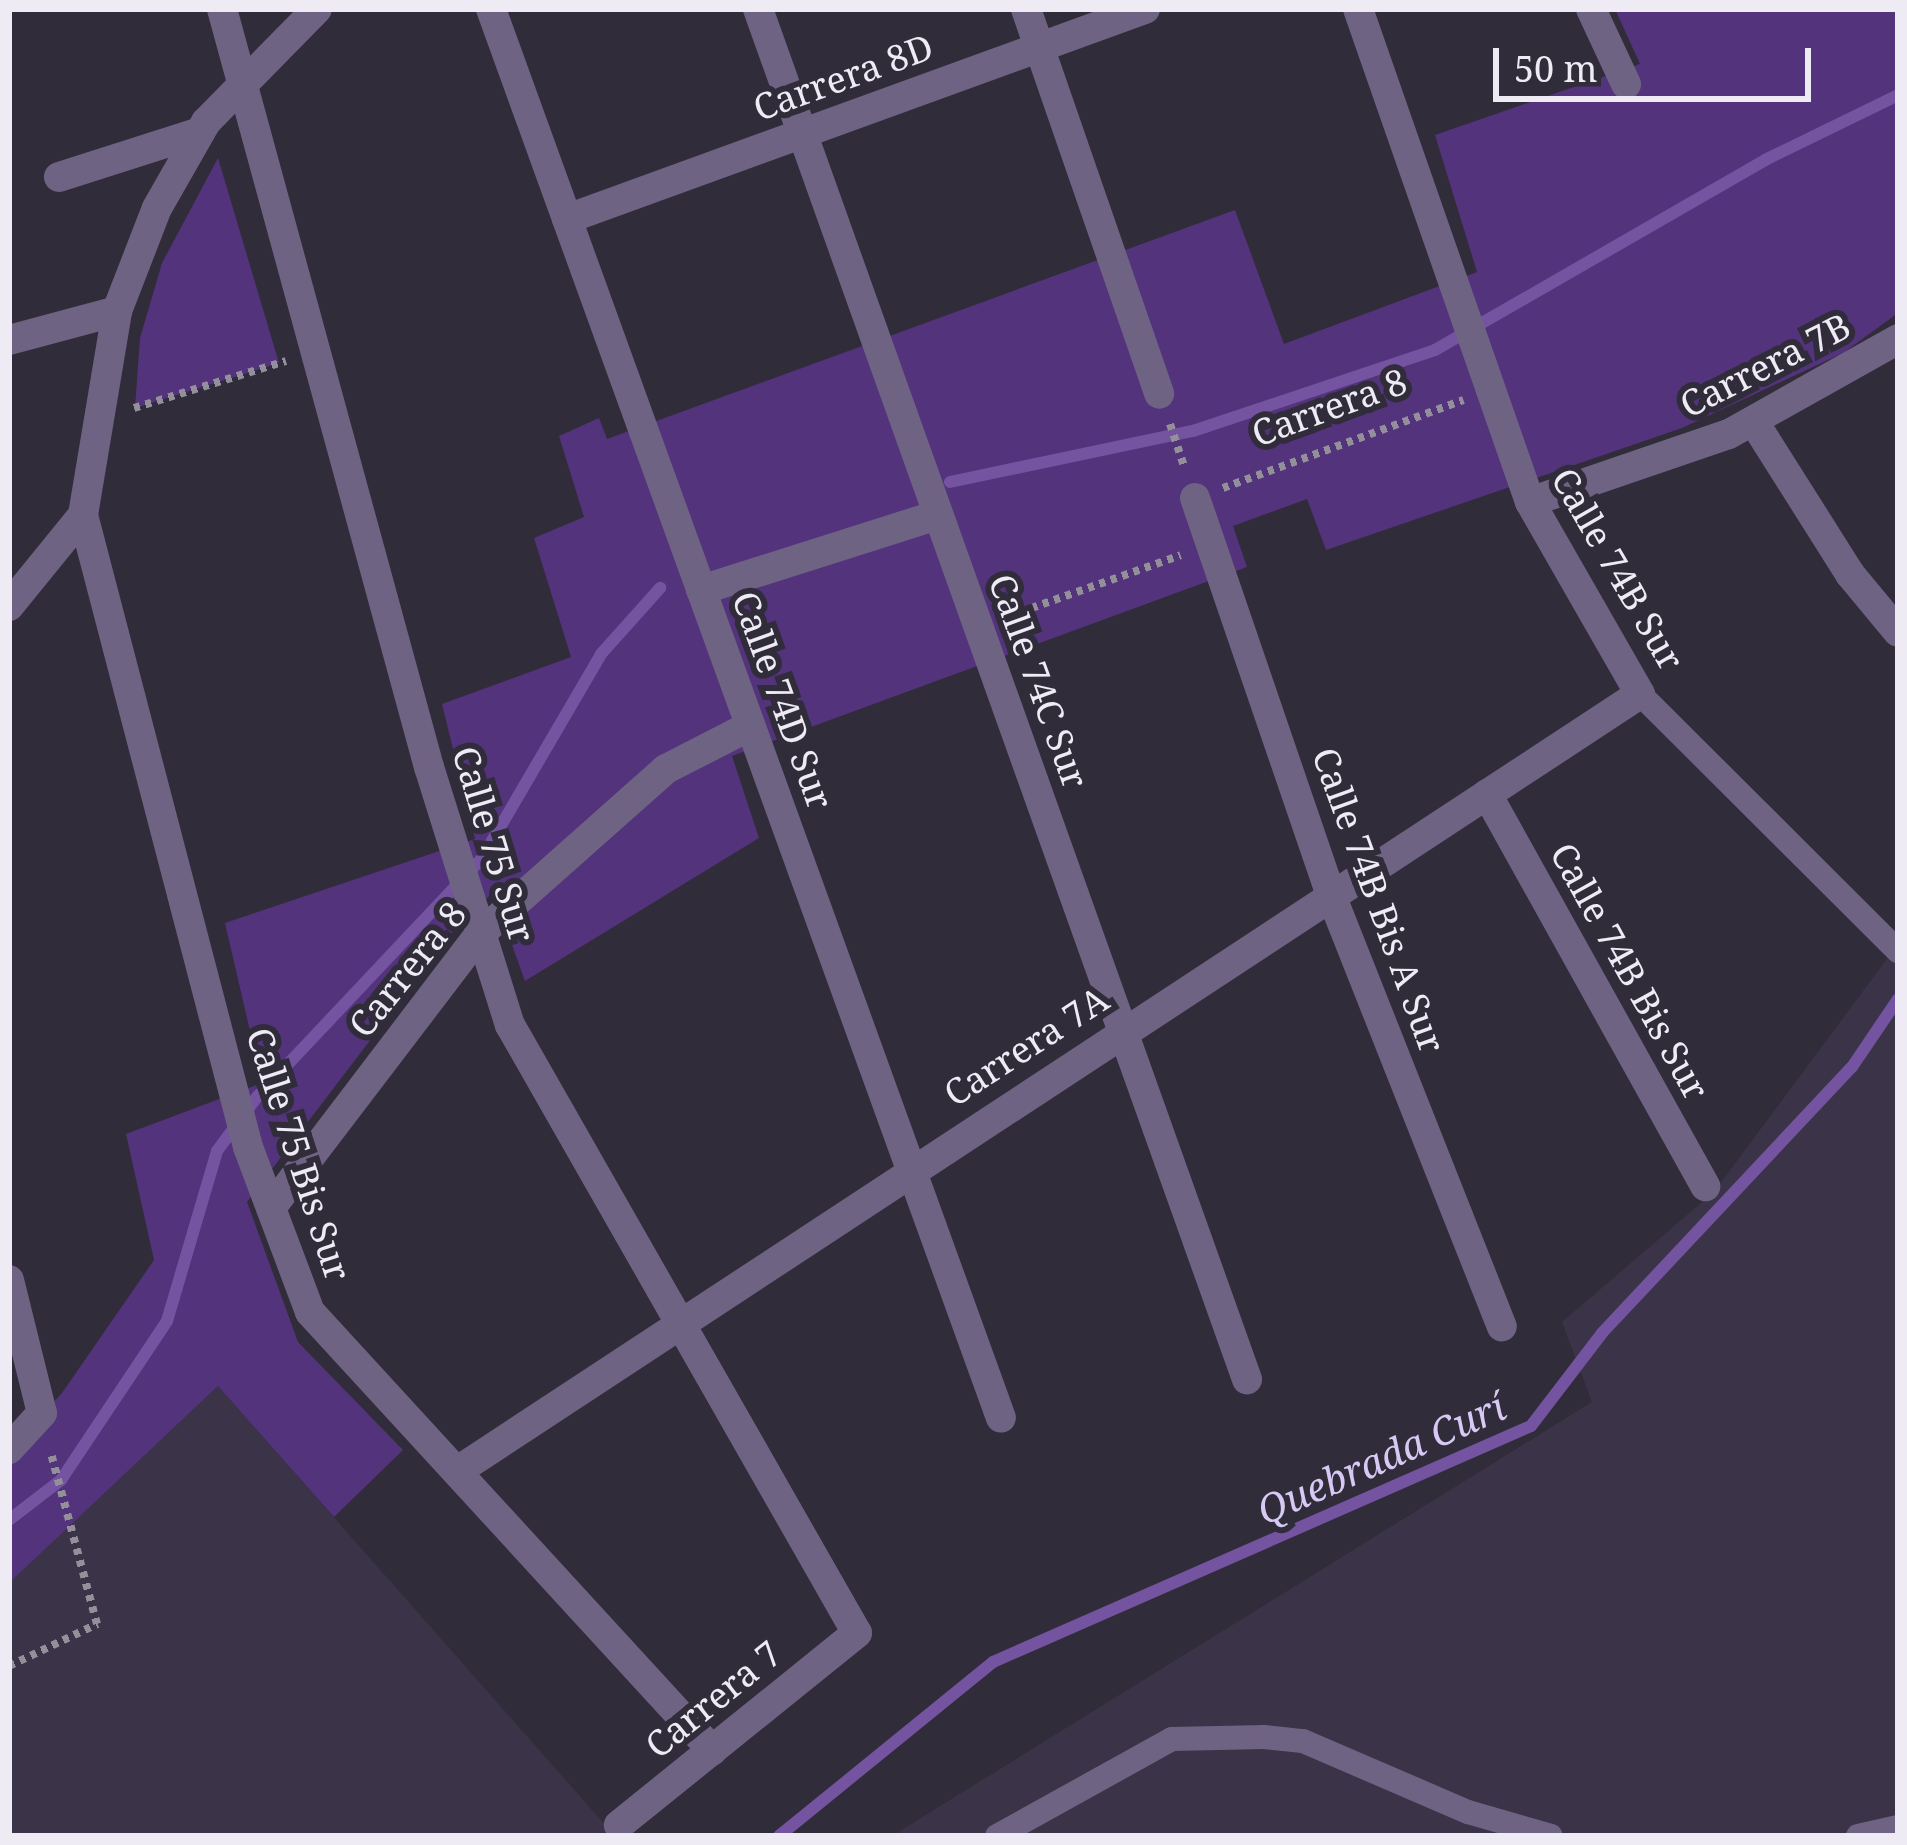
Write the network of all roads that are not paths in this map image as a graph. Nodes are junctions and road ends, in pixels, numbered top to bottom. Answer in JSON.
{"nodes":[{"id":1,"x":222,"y":9,"type":"edge"},
{"id":2,"x":316,"y":9,"type":"edge"},
{"id":3,"x":491,"y":9,"type":"edge"},
{"id":4,"x":758,"y":9,"type":"edge"},
{"id":5,"x":1026,"y":9,"type":"edge"},
{"id":6,"x":1145,"y":9,"type":"edge"},
{"id":7,"x":1358,"y":9,"type":"edge"},
{"id":8,"x":1591,"y":9,"type":"edge"},
{"id":9,"x":1039,"y":47,"type":"junction"},
{"id":10,"x":242,"y":80,"type":"junction"},
{"id":11,"x":1626,"y":84,"type":"dead end"},
{"id":12,"x":200,"y":132,"type":"junction"},
{"id":13,"x":802,"y":134,"type":"junction"},
{"id":14,"x":59,"y":177,"type":"dead end"},
{"id":15,"x":567,"y":219,"type":"junction"},
{"id":16,"x":117,"y":310,"type":"junction"},
{"id":17,"x":1898,"y":339,"type":"edge"},
{"id":18,"x":9,"y":340,"type":"edge"},
{"id":19,"x":1162,"y":402,"type":"road end"},
{"id":20,"x":1754,"y":422,"type":"junction"},
{"id":21,"x":1196,"y":498,"type":"road end"},
{"id":22,"x":1529,"y":502,"type":"junction"},
{"id":23,"x":82,"y":515,"type":"junction"},
{"id":24,"x":938,"y":515,"type":"junction"},
{"id":25,"x":701,"y":590,"type":"junction"},
{"id":26,"x":9,"y":606,"type":"edge"},
{"id":27,"x":1898,"y":632,"type":"edge"},
{"id":28,"x":1640,"y":694,"type":"junction"},
{"id":29,"x":750,"y":726,"type":"junction"},
{"id":30,"x":1487,"y":794,"type":"junction"},
{"id":31,"x":1331,"y":895,"type":"junction"},
{"id":32,"x":475,"y":922,"type":"junction"},
{"id":33,"x":1896,"y":950,"type":"edge"},
{"id":34,"x":1123,"y":1030,"type":"junction"},
{"id":35,"x":910,"y":1168,"type":"junction"},
{"id":36,"x":1705,"y":1186,"type":"dead end"},
{"id":37,"x":271,"y":1208,"type":"junction"},
{"id":38,"x":9,"y":1280,"type":"edge"},
{"id":39,"x":678,"y":1324,"type":"junction"},
{"id":40,"x":1502,"y":1326,"type":"dead end"},
{"id":41,"x":1247,"y":1379,"type":"dead end"},
{"id":42,"x":1000,"y":1418,"type":"dead end"},
{"id":43,"x":9,"y":1449,"type":"edge"},
{"id":44,"x":459,"y":1470,"type":"junction"},
{"id":45,"x":856,"y":1633,"type":"joint"},
{"id":46,"x":712,"y":1750,"type":"junction"},
{"id":47,"x":1898,"y":1827,"type":"edge"},
{"id":48,"x":615,"y":1831,"type":"edge"},
{"id":49,"x":997,"y":1836,"type":"edge"},
{"id":50,"x":1551,"y":1836,"type":"edge"},
{"id":51,"x":1858,"y":1836,"type":"edge"}],
"edges":[{"from":1,"to":10,"type":"street","name":"Calle 75 Sur"},
{"from":2,"to":10,"type":"street"},
{"from":3,"to":15,"type":"street","name":"Calle 74D Sur"},
{"from":4,"to":13,"type":"street","name":"Calle 74C Sur"},
{"from":5,"to":9,"type":"street"},
{"from":6,"to":9,"type":"street","name":"Carrera 8D"},
{"from":7,"to":22,"type":"street","name":"Calle 74B Sur"},
{"from":8,"to":11,"type":"street"},
{"from":9,"to":13,"type":"street","name":"Carrera 8D"},
{"from":9,"to":19,"type":"street"},
{"from":10,"to":12,"type":"street"},
{"from":10,"to":32,"type":"street","name":"Calle 75 Sur"},
{"from":12,"to":14,"type":"street"},
{"from":12,"to":16,"type":"street"},
{"from":13,"to":15,"type":"street","name":"Carrera 8D"},
{"from":13,"to":24,"type":"street","name":"Calle 74C Sur"},
{"from":15,"to":25,"type":"street","name":"Calle 74D Sur"},
{"from":16,"to":18,"type":"street"},
{"from":16,"to":23,"type":"street"},
{"from":17,"to":20,"type":"street","name":"Carrera 7B"},
{"from":20,"to":22,"type":"street","name":"Carrera 7B"},
{"from":20,"to":27,"type":"street"},
{"from":21,"to":31,"type":"street","name":"Calle 74B Bis A Sur"},
{"from":22,"to":28,"type":"street","name":"Calle 74B Sur"},
{"from":23,"to":26,"type":"street"},
{"from":23,"to":37,"type":"street","name":"Calle 75 Bis Sur"},
{"from":24,"to":25,"type":"street"},
{"from":24,"to":34,"type":"street","name":"Calle 74C Sur"},
{"from":25,"to":29,"type":"street","name":"Calle 74D Sur"},
{"from":28,"to":30,"type":"street","name":"Carrera 7A"},
{"from":28,"to":33,"type":"lane","name":"Calle 74B Sur"},
{"from":29,"to":32,"type":"street","name":"Carrera 8"},
{"from":29,"to":35,"type":"street","name":"Calle 74D Sur"},
{"from":30,"to":31,"type":"street","name":"Carrera 7A"},
{"from":30,"to":36,"type":"street","name":"Calle 74B Bis Sur"},
{"from":31,"to":34,"type":"street","name":"Carrera 7A"},
{"from":31,"to":40,"type":"street","name":"Calle 74B Bis A Sur"},
{"from":32,"to":37,"type":"street","name":"Carrera 8"},
{"from":32,"to":39,"type":"street","name":"Calle 75 Sur"},
{"from":34,"to":35,"type":"street","name":"Carrera 7A"},
{"from":34,"to":41,"type":"street","name":"Calle 74C Sur"},
{"from":35,"to":39,"type":"street","name":"Carrera 7A"},
{"from":35,"to":42,"type":"street","name":"Calle 74D Sur"},
{"from":37,"to":44,"type":"street","name":"Calle 75 Bis Sur"},
{"from":38,"to":43,"type":"street"},
{"from":39,"to":44,"type":"street","name":"Carrera 7A"},
{"from":39,"to":45,"type":"street","name":"Calle 75 Sur"},
{"from":44,"to":46,"type":"street","name":"Calle 75 Bis Sur"},
{"from":45,"to":46,"type":"street","name":"Carrera 7"},
{"from":46,"to":48,"type":"street","name":"Carrera 7"},
{"from":47,"to":51,"type":"lane"},
{"from":49,"to":50,"type":"lane"}]}
